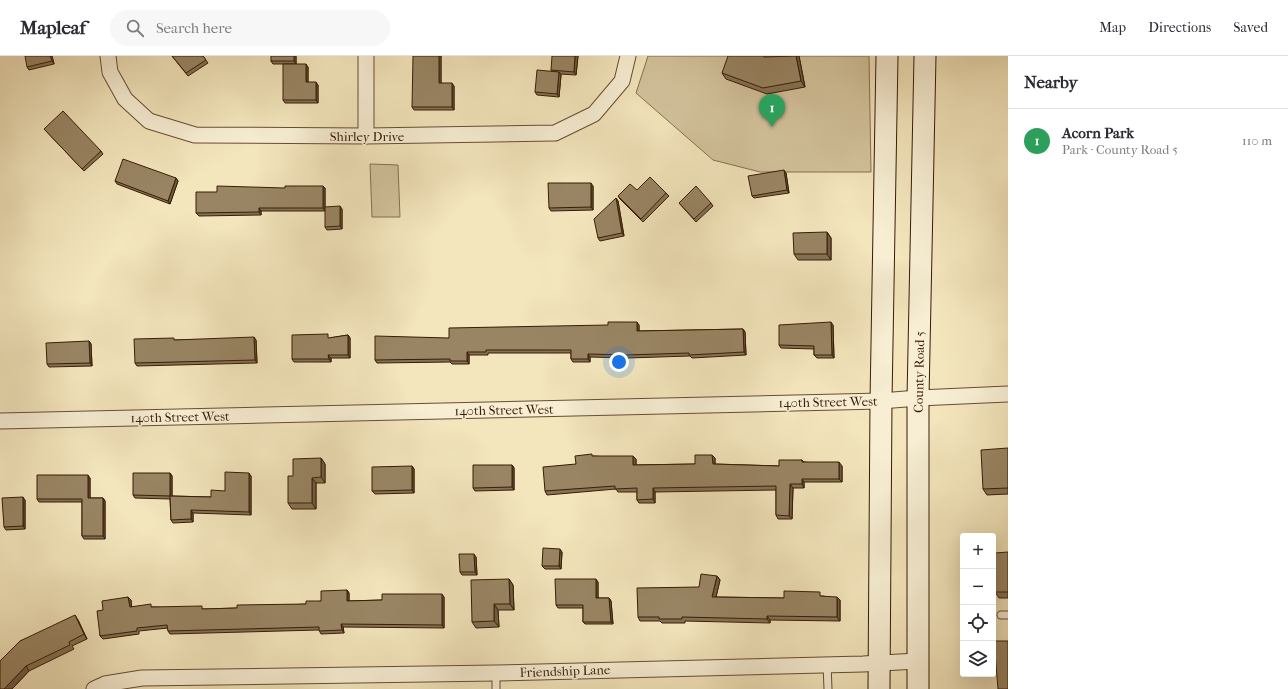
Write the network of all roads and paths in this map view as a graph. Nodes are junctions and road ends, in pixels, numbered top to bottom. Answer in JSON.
{"nodes":[{"id":1,"x":108,"y":56,"type":"edge"},
{"id":2,"x":366,"y":56,"type":"edge"},
{"id":3,"x":628,"y":56,"type":"edge"},
{"id":4,"x":887,"y":56,"type":"edge"},
{"id":5,"x":924,"y":56,"type":"edge"},
{"id":6,"x":366,"y":136,"type":"junction"},
{"id":7,"x":1008,"y":394,"type":"edge"},
{"id":8,"x":918,"y":398,"type":"junction"},
{"id":9,"x":880,"y":401,"type":"junction"},
{"id":10,"x":0,"y":421,"type":"edge"},
{"id":11,"x":918,"y":661,"type":"junction"},
{"id":12,"x":880,"y":663,"type":"junction"},
{"id":13,"x":827,"y":664,"type":"junction"},
{"id":14,"x":496,"y":673,"type":"junction"},
{"id":15,"x":94,"y":689,"type":"edge"},
{"id":16,"x":496,"y":689,"type":"edge"},
{"id":17,"x":828,"y":689,"type":"edge"},
{"id":18,"x":879,"y":689,"type":"edge"},
{"id":19,"x":918,"y":689,"type":"edge"}],
"edges":[{"from":1,"to":6,"type":"street","name":"Shirley Drive"},
{"from":2,"to":6,"type":"street"},
{"from":3,"to":6,"type":"street","name":"Shirley Drive"},
{"from":4,"to":9,"type":"main road"},
{"from":5,"to":8,"type":"main road","name":"County Road 5"},
{"from":7,"to":8,"type":"street","name":"140th Street West"},
{"from":8,"to":9,"type":"street","name":"140th Street West"},
{"from":8,"to":11,"type":"main road","name":"County Road 5"},
{"from":9,"to":10,"type":"street","name":"140th Street West"},
{"from":9,"to":12,"type":"main road"},
{"from":11,"to":12,"type":"street","name":"Friendship Lane"},
{"from":11,"to":19,"type":"main road","name":"County Road 5"},
{"from":12,"to":13,"type":"street","name":"Friendship Lane"},
{"from":12,"to":18,"type":"main road"},
{"from":13,"to":14,"type":"street","name":"Friendship Lane"},
{"from":13,"to":17,"type":"lane"},
{"from":14,"to":15,"type":"street","name":"Friendship Lane"},
{"from":14,"to":16,"type":"lane"}]}
